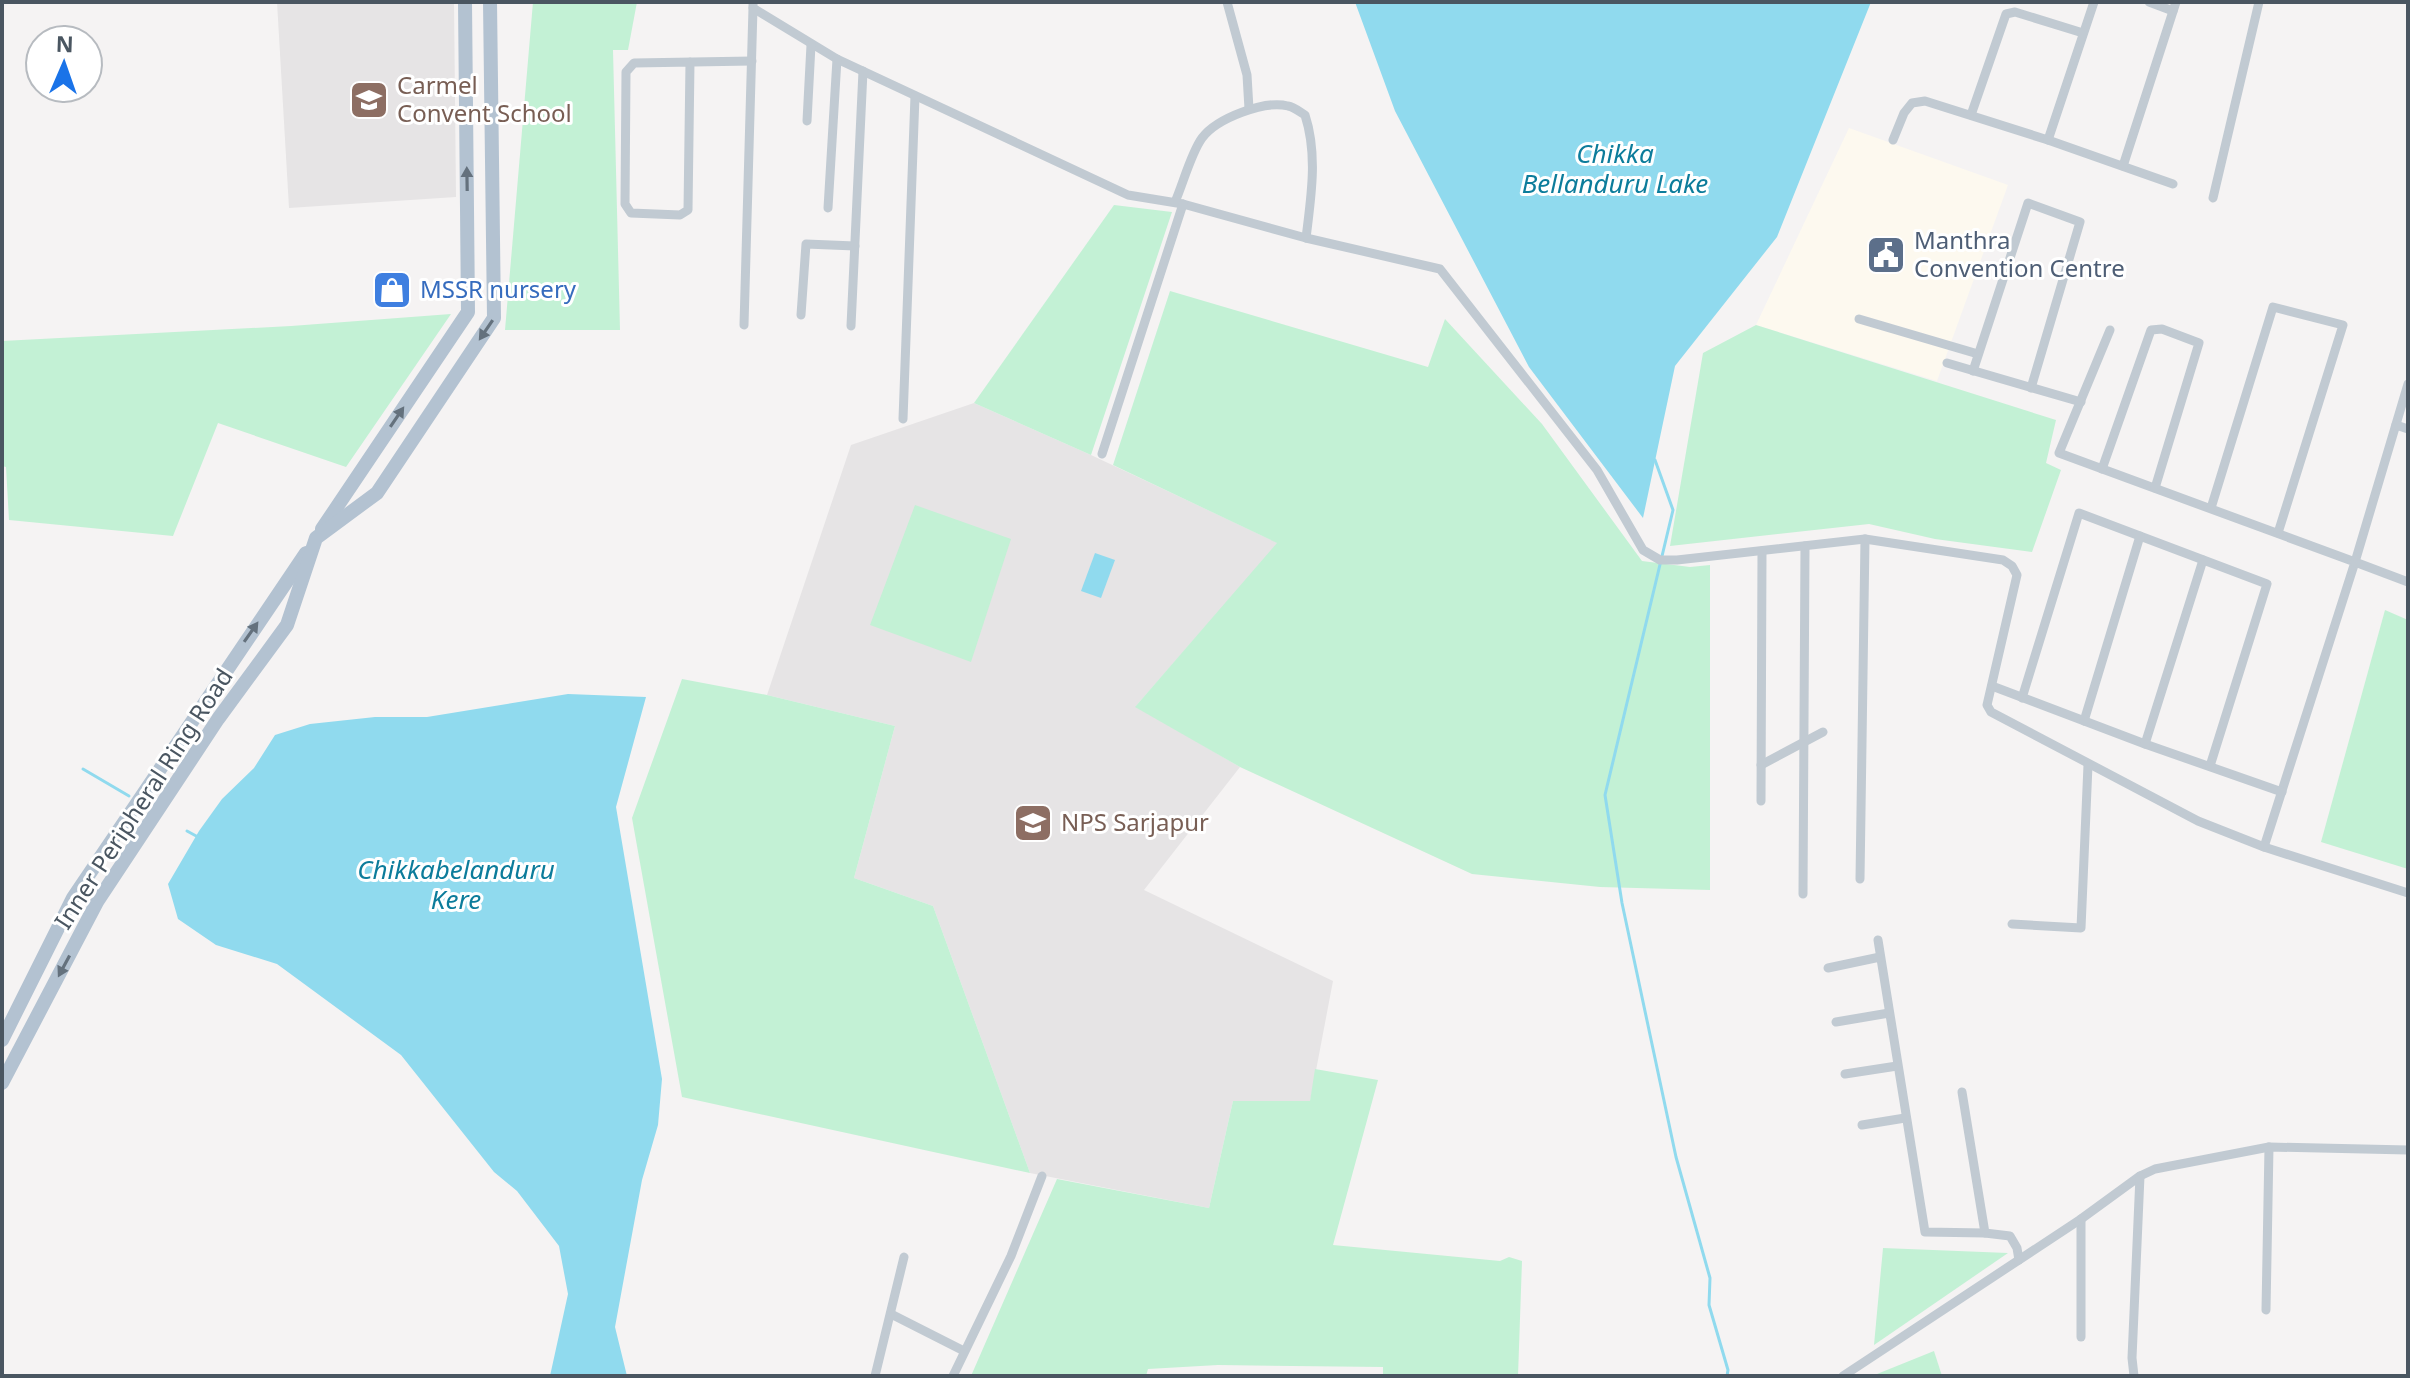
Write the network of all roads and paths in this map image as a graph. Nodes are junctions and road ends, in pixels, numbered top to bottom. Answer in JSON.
{"nodes":[{"id":1,"x":465,"y":2,"type":"edge"},
{"id":2,"x":490,"y":2,"type":"edge"},
{"id":3,"x":1227,"y":2,"type":"edge"},
{"id":4,"x":2094,"y":2,"type":"edge"},
{"id":5,"x":2149,"y":2,"type":"edge"},
{"id":6,"x":2259,"y":2,"type":"edge"},
{"id":7,"x":753,"y":5,"type":"edge"},
{"id":8,"x":2175,"y":6,"type":"edge"},
{"id":9,"x":2083,"y":33,"type":"junction"},
{"id":10,"x":811,"y":45,"type":"junction"},
{"id":11,"x":837,"y":59,"type":"junction"},
{"id":12,"x":752,"y":61,"type":"junction"},
{"id":13,"x":690,"y":62,"type":"junction"},
{"id":14,"x":863,"y":71,"type":"junction"},
{"id":15,"x":915,"y":96,"type":"junction"},
{"id":16,"x":1249,"y":109,"type":"junction"},
{"id":17,"x":1971,"y":115,"type":"junction"},
{"id":18,"x":807,"y":121,"type":"dead end"},
{"id":19,"x":1893,"y":140,"type":"dead end"},
{"id":20,"x":2048,"y":140,"type":"junction"},
{"id":21,"x":2123,"y":166,"type":"junction"},
{"id":22,"x":2173,"y":184,"type":"dead end"},
{"id":23,"x":2213,"y":198,"type":"dead end"},
{"id":24,"x":1179,"y":203,"type":"junction"},
{"id":25,"x":828,"y":208,"type":"dead end"},
{"id":26,"x":1306,"y":238,"type":"junction"},
{"id":27,"x":855,"y":246,"type":"junction"},
{"id":28,"x":801,"y":315,"type":"dead end"},
{"id":29,"x":1859,"y":319,"type":"dead end"},
{"id":30,"x":744,"y":325,"type":"dead end"},
{"id":31,"x":851,"y":326,"type":"dead end"},
{"id":32,"x":2110,"y":330,"type":"dead end"},
{"id":33,"x":1978,"y":354,"type":"junction"},
{"id":34,"x":1947,"y":363,"type":"dead end"},
{"id":35,"x":1973,"y":371,"type":"junction"},
{"id":36,"x":2408,"y":384,"type":"edge"},
{"id":37,"x":2031,"y":388,"type":"junction"},
{"id":38,"x":2081,"y":402,"type":"junction"},
{"id":39,"x":903,"y":419,"type":"dead end"},
{"id":40,"x":2396,"y":425,"type":"junction"},
{"id":41,"x":2408,"y":429,"type":"edge"},
{"id":42,"x":1102,"y":454,"type":"dead end"},
{"id":43,"x":2102,"y":469,"type":"junction"},
{"id":44,"x":2155,"y":488,"type":"junction"},
{"id":45,"x":2211,"y":508,"type":"junction"},
{"id":46,"x":2278,"y":533,"type":"junction"},
{"id":47,"x":2140,"y":536,"type":"junction"},
{"id":48,"x":316,"y":538,"type":"junction"},
{"id":49,"x":1865,"y":539,"type":"junction"},
{"id":50,"x":1805,"y":546,"type":"junction"},
{"id":51,"x":1762,"y":551,"type":"junction"},
{"id":52,"x":2203,"y":560,"type":"junction"},
{"id":53,"x":2355,"y":562,"type":"junction"},
{"id":54,"x":2408,"y":582,"type":"edge"},
{"id":55,"x":1992,"y":686,"type":"junction"},
{"id":56,"x":2022,"y":698,"type":"junction"},
{"id":57,"x":2084,"y":721,"type":"junction"},
{"id":58,"x":1823,"y":732,"type":"dead end"},
{"id":59,"x":1804,"y":742,"type":"junction"},
{"id":60,"x":2145,"y":744,"type":"junction"},
{"id":61,"x":1761,"y":765,"type":"junction"},
{"id":62,"x":2088,"y":765,"type":"junction"},
{"id":63,"x":2210,"y":766,"type":"junction"},
{"id":64,"x":2282,"y":792,"type":"junction"},
{"id":65,"x":1761,"y":801,"type":"dead end"},
{"id":66,"x":2264,"y":847,"type":"junction"},
{"id":67,"x":1860,"y":879,"type":"dead end"},
{"id":68,"x":2408,"y":893,"type":"edge"},
{"id":69,"x":1803,"y":894,"type":"dead end"},
{"id":70,"x":2012,"y":924,"type":"dead end"},
{"id":71,"x":1878,"y":940,"type":"dead end"},
{"id":72,"x":1880,"y":957,"type":"junction"},
{"id":73,"x":1828,"y":968,"type":"dead end"},
{"id":74,"x":1889,"y":1013,"type":"junction"},
{"id":75,"x":1836,"y":1022,"type":"dead end"},
{"id":76,"x":2,"y":1040,"type":"edge"},
{"id":77,"x":1897,"y":1066,"type":"junction"},
{"id":78,"x":1845,"y":1074,"type":"dead end"},
{"id":79,"x":2,"y":1083,"type":"edge"},
{"id":80,"x":1962,"y":1092,"type":"dead end"},
{"id":81,"x":1905,"y":1118,"type":"junction"},
{"id":82,"x":1862,"y":1125,"type":"dead end"},
{"id":83,"x":2269,"y":1147,"type":"junction"},
{"id":84,"x":2408,"y":1150,"type":"edge"},
{"id":85,"x":1042,"y":1176,"type":"dead end"},
{"id":86,"x":2140,"y":1176,"type":"junction"},
{"id":87,"x":2081,"y":1219,"type":"junction"},
{"id":88,"x":1985,"y":1233,"type":"junction"},
{"id":89,"x":904,"y":1257,"type":"dead end"},
{"id":90,"x":2019,"y":1260,"type":"junction"},
{"id":91,"x":2266,"y":1310,"type":"dead end"},
{"id":92,"x":891,"y":1314,"type":"junction"},
{"id":93,"x":2081,"y":1337,"type":"dead end"},
{"id":94,"x":964,"y":1351,"type":"junction"},
{"id":95,"x":875,"y":1376,"type":"edge"},
{"id":96,"x":953,"y":1376,"type":"edge"},
{"id":97,"x":1843,"y":1376,"type":"edge"},
{"id":98,"x":2134,"y":1376,"type":"edge"}],
"edges":[{"from":48,"to":1,"type":"main road","name":"Inner Peripheral Ring Road","one_way":true},
{"from":2,"to":48,"type":"main road","name":"Inner Peripheral Ring Road","one_way":true},
{"from":3,"to":16,"type":"street"},
{"from":4,"to":9,"type":"street"},
{"from":5,"to":8,"type":"street"},
{"from":6,"to":23,"type":"street"},
{"from":7,"to":10,"type":"street"},
{"from":7,"to":12,"type":"street"},
{"from":8,"to":21,"type":"street"},
{"from":9,"to":17,"type":"street"},
{"from":9,"to":20,"type":"street"},
{"from":10,"to":11,"type":"street"},
{"from":10,"to":18,"type":"street"},
{"from":11,"to":14,"type":"street"},
{"from":11,"to":25,"type":"street"},
{"from":12,"to":13,"type":"street"},
{"from":12,"to":30,"type":"street"},
{"from":13,"to":13,"type":"street"},
{"from":14,"to":15,"type":"street"},
{"from":14,"to":27,"type":"street"},
{"from":15,"to":24,"type":"street"},
{"from":15,"to":39,"type":"street"},
{"from":16,"to":24,"type":"street"},
{"from":16,"to":26,"type":"street"},
{"from":17,"to":19,"type":"street"},
{"from":17,"to":20,"type":"street"},
{"from":20,"to":21,"type":"street"},
{"from":21,"to":22,"type":"street"},
{"from":24,"to":26,"type":"street"},
{"from":24,"to":42,"type":"street"},
{"from":26,"to":51,"type":"street"},
{"from":27,"to":28,"type":"street"},
{"from":27,"to":31,"type":"street"},
{"from":29,"to":33,"type":"street"},
{"from":32,"to":38,"type":"street"},
{"from":33,"to":35,"type":"street"},
{"from":33,"to":37,"type":"street"},
{"from":34,"to":35,"type":"street"},
{"from":35,"to":37,"type":"street"},
{"from":36,"to":40,"type":"street"},
{"from":37,"to":38,"type":"street"},
{"from":38,"to":43,"type":"street"},
{"from":40,"to":41,"type":"street"},
{"from":40,"to":53,"type":"street"},
{"from":43,"to":44,"type":"street"},
{"from":43,"to":44,"type":"street"},
{"from":44,"to":45,"type":"street"},
{"from":45,"to":46,"type":"street"},
{"from":45,"to":46,"type":"street"},
{"from":46,"to":53,"type":"street"},
{"from":47,"to":52,"type":"street"},
{"from":47,"to":56,"type":"street"},
{"from":47,"to":57,"type":"street"},
{"from":76,"to":48,"type":"main road","name":"Inner Peripheral Ring Road","one_way":true},
{"from":48,"to":79,"type":"main road","name":"Inner Peripheral Ring Road","one_way":true},
{"from":49,"to":50,"type":"street"},
{"from":49,"to":55,"type":"street"},
{"from":49,"to":67,"type":"street"},
{"from":50,"to":51,"type":"street"},
{"from":50,"to":59,"type":"street"},
{"from":51,"to":61,"type":"street"},
{"from":52,"to":60,"type":"street"},
{"from":52,"to":63,"type":"street"},
{"from":53,"to":54,"type":"street"},
{"from":53,"to":64,"type":"street"},
{"from":55,"to":56,"type":"street"},
{"from":55,"to":62,"type":"street"},
{"from":56,"to":57,"type":"street"},
{"from":57,"to":60,"type":"street"},
{"from":58,"to":59,"type":"street"},
{"from":59,"to":61,"type":"street"},
{"from":59,"to":69,"type":"street"},
{"from":60,"to":63,"type":"street"},
{"from":61,"to":65,"type":"street"},
{"from":62,"to":66,"type":"street"},
{"from":62,"to":70,"type":"street"},
{"from":63,"to":64,"type":"street"},
{"from":64,"to":66,"type":"street"},
{"from":66,"to":68,"type":"street"},
{"from":71,"to":72,"type":"street"},
{"from":72,"to":73,"type":"street"},
{"from":72,"to":74,"type":"street"},
{"from":74,"to":75,"type":"street"},
{"from":74,"to":77,"type":"street"},
{"from":77,"to":78,"type":"street"},
{"from":77,"to":81,"type":"street"},
{"from":80,"to":88,"type":"street"},
{"from":81,"to":82,"type":"street"},
{"from":81,"to":88,"type":"street"},
{"from":83,"to":84,"type":"street"},
{"from":83,"to":86,"type":"street"},
{"from":83,"to":91,"type":"street"},
{"from":85,"to":94,"type":"street"},
{"from":86,"to":87,"type":"street"},
{"from":86,"to":98,"type":"street"},
{"from":87,"to":90,"type":"street"},
{"from":87,"to":93,"type":"street"},
{"from":88,"to":90,"type":"street"},
{"from":89,"to":92,"type":"street"},
{"from":90,"to":97,"type":"street"},
{"from":92,"to":94,"type":"street"},
{"from":92,"to":95,"type":"street"},
{"from":94,"to":96,"type":"street"}]}
